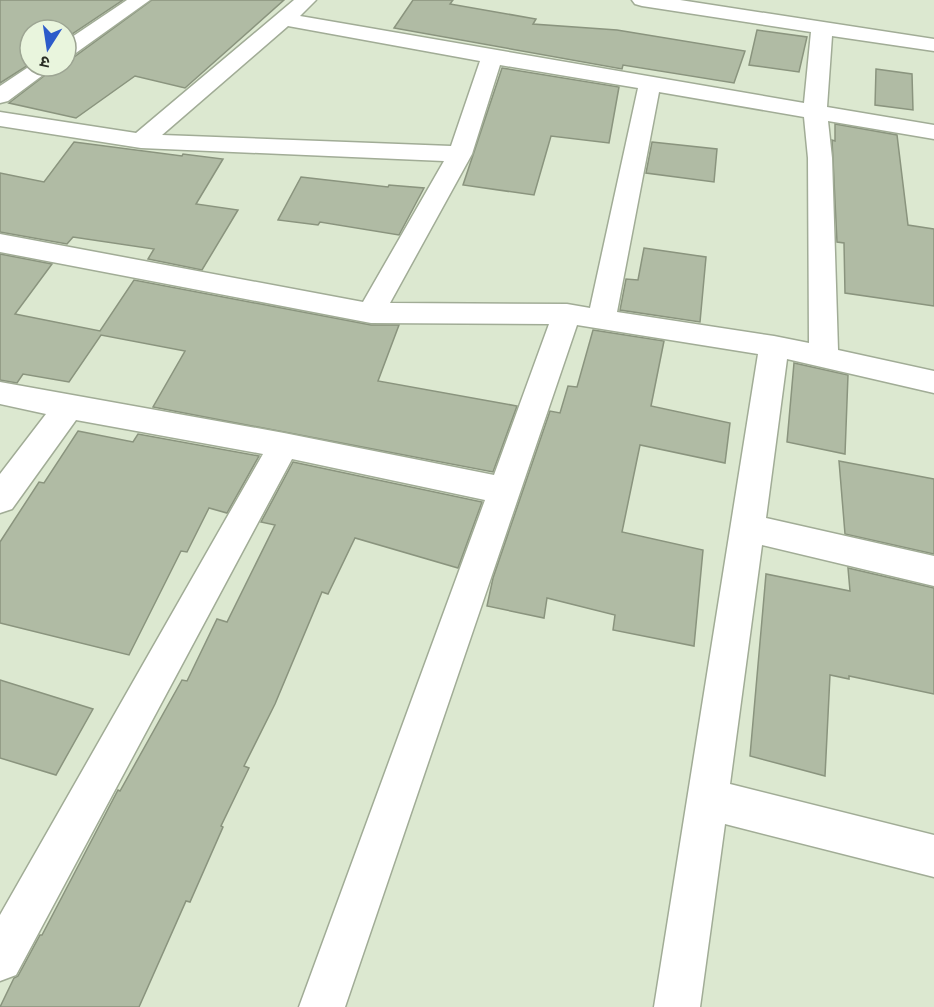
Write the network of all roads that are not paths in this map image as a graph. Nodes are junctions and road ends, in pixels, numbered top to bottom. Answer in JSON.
{"nodes":[{"id":1,"x":141,"y":0,"type":"edge"},
{"id":2,"x":306,"y":0,"type":"edge"},
{"id":3,"x":642,"y":0,"type":"edge"},
{"id":4,"x":284,"y":19,"type":"junction"},
{"id":5,"x":822,"y":28,"type":"junction"},
{"id":6,"x":78,"y":43,"type":"edge"},
{"id":7,"x":934,"y":45,"type":"edge"},
{"id":8,"x":492,"y":57,"type":"junction"},
{"id":9,"x":26,"y":78,"type":"edge"},
{"id":10,"x":650,"y":84,"type":"junction"},
{"id":11,"x":0,"y":96,"type":"edge"},
{"id":12,"x":815,"y":111,"type":"junction"},
{"id":13,"x":0,"y":119,"type":"edge"},
{"id":14,"x":934,"y":132,"type":"edge"},
{"id":15,"x":141,"y":141,"type":"junction"},
{"id":16,"x":460,"y":154,"type":"junction"},
{"id":17,"x":0,"y":243,"type":"edge"},
{"id":18,"x":371,"y":313,"type":"junction"},
{"id":19,"x":567,"y":314,"type":"junction"},
{"id":20,"x":601,"y":320,"type":"junction"},
{"id":21,"x":774,"y":346,"type":"junction"},
{"id":22,"x":824,"y":357,"type":"junction"},
{"id":23,"x":934,"y":382,"type":"edge"},
{"id":24,"x":0,"y":393,"type":"edge"},
{"id":25,"x":69,"y":407,"type":"junction"},
{"id":26,"x":284,"y":445,"type":"junction"},
{"id":27,"x":505,"y":491,"type":"junction"},
{"id":28,"x":0,"y":499,"type":"edge"},
{"id":29,"x":749,"y":528,"type":"junction"},
{"id":30,"x":934,"y":571,"type":"edge"},
{"id":31,"x":708,"y":799,"type":"junction"},
{"id":32,"x":934,"y":856,"type":"edge"},
{"id":33,"x":0,"y":959,"type":"edge"},
{"id":34,"x":322,"y":1007,"type":"edge"},
{"id":35,"x":677,"y":1007,"type":"edge"}],
"edges":[{"from":1,"to":6,"type":"street"},
{"from":2,"to":4,"type":"street"},
{"from":3,"to":5,"type":"street"},
{"from":4,"to":8,"type":"street"},
{"from":4,"to":15,"type":"street"},
{"from":5,"to":7,"type":"street"},
{"from":5,"to":12,"type":"street"},
{"from":8,"to":10,"type":"street"},
{"from":8,"to":16,"type":"street"},
{"from":9,"to":11,"type":"street"},
{"from":10,"to":12,"type":"street"},
{"from":10,"to":20,"type":"street"},
{"from":12,"to":14,"type":"street"},
{"from":12,"to":22,"type":"street"},
{"from":13,"to":15,"type":"street"},
{"from":15,"to":16,"type":"street"},
{"from":16,"to":18,"type":"street"},
{"from":17,"to":18,"type":"street"},
{"from":18,"to":19,"type":"street"},
{"from":19,"to":20,"type":"street"},
{"from":19,"to":27,"type":"street"},
{"from":20,"to":21,"type":"street"},
{"from":21,"to":22,"type":"street"},
{"from":21,"to":29,"type":"street"},
{"from":22,"to":23,"type":"street"},
{"from":24,"to":25,"type":"street"},
{"from":25,"to":26,"type":"street"},
{"from":25,"to":28,"type":"street"},
{"from":26,"to":27,"type":"street"},
{"from":26,"to":33,"type":"street"},
{"from":27,"to":34,"type":"street"},
{"from":29,"to":30,"type":"street"},
{"from":29,"to":31,"type":"street"},
{"from":31,"to":32,"type":"street"},
{"from":31,"to":35,"type":"street"}]}
